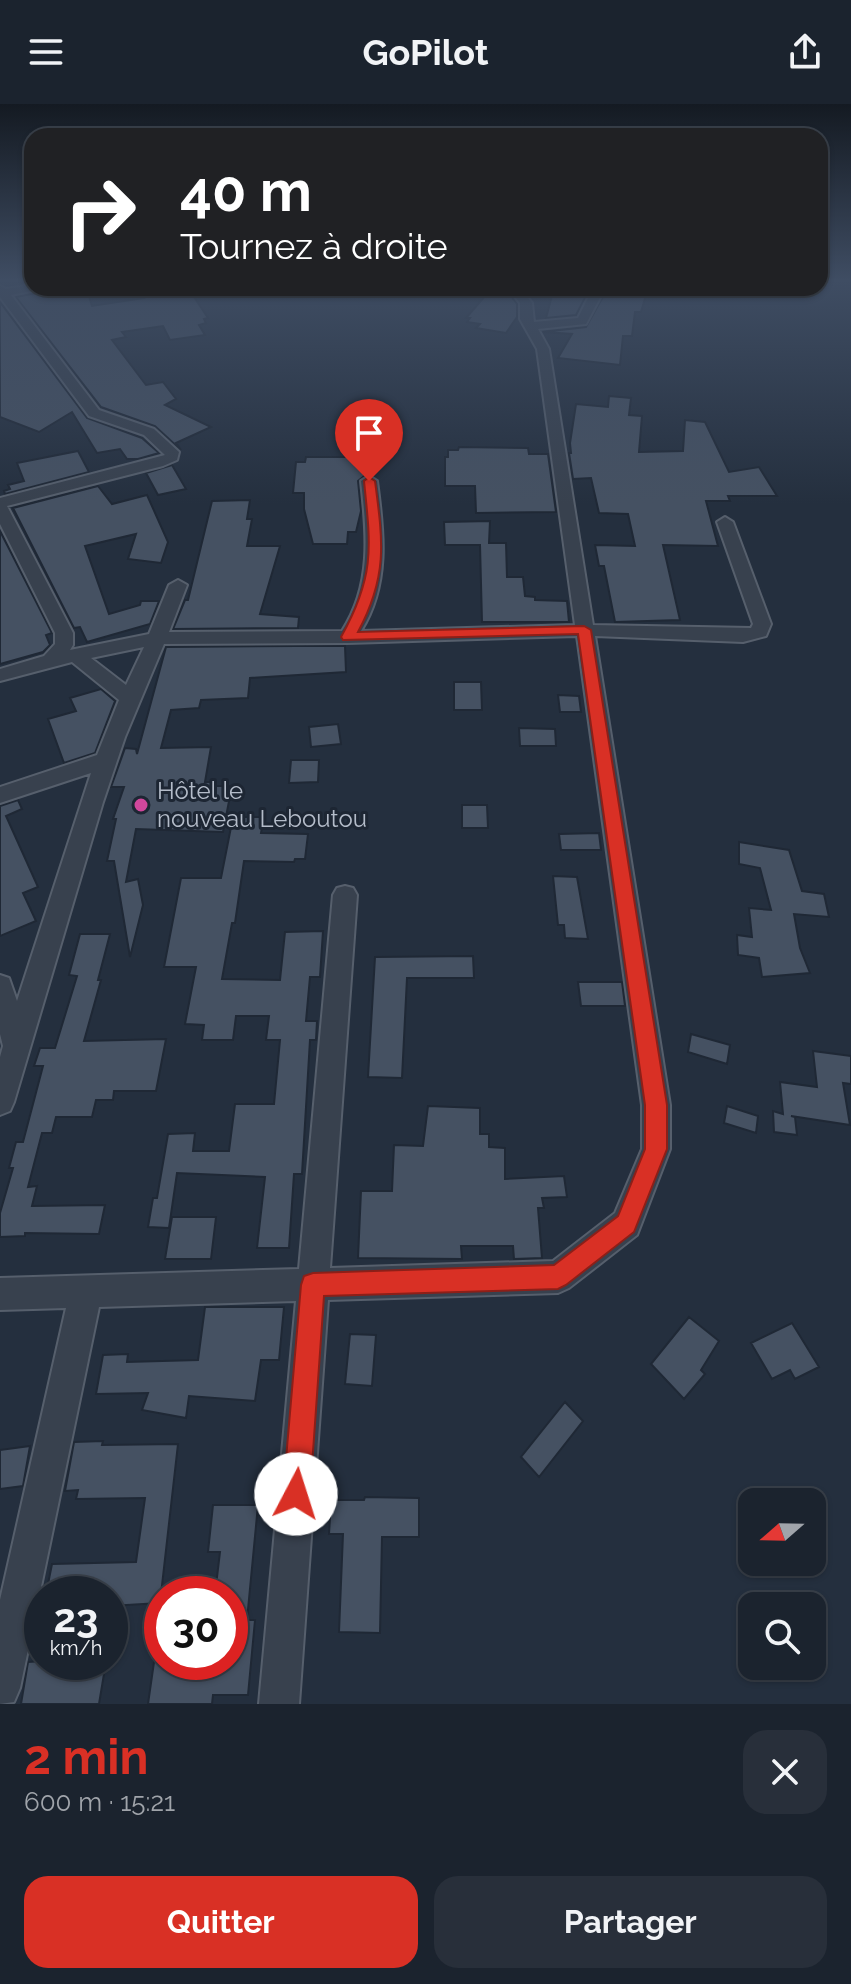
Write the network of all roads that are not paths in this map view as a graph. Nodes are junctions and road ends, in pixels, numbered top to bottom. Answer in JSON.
{"nodes":[{"id":1,"x":49,"y":355,"type":"edge"},
{"id":2,"x":544,"y":355,"type":"edge"},
{"id":3,"x":369,"y":481,"type":"dead end"},
{"id":4,"x":0,"y":505,"type":"edge"},
{"id":5,"x":725,"y":522,"type":"dead end"},
{"id":6,"x":178,"y":585,"type":"dead end"},
{"id":7,"x":584,"y":630,"type":"junction"},
{"id":8,"x":348,"y":637,"type":"junction"},
{"id":9,"x":159,"y":638,"type":"junction"},
{"id":10,"x":76,"y":655,"type":"junction"},
{"id":11,"x":51,"y":660,"type":"junction"},
{"id":12,"x":0,"y":675,"type":"edge"},
{"id":13,"x":129,"y":698,"type":"junction"},
{"id":14,"x":106,"y":760,"type":"junction"},
{"id":15,"x":0,"y":795,"type":"edge"},
{"id":16,"x":345,"y":895,"type":"dead end"},
{"id":17,"x":0,"y":986,"type":"edge"},
{"id":18,"x":17,"y":1047,"type":"junction"},
{"id":19,"x":0,"y":1102,"type":"edge"},
{"id":20,"x":313,"y":1285,"type":"junction"},
{"id":21,"x":86,"y":1292,"type":"junction"},
{"id":22,"x":0,"y":1294,"type":"edge"},
{"id":23,"x":0,"y":1688,"type":"edge"},
{"id":24,"x":279,"y":1704,"type":"edge"}],
"edges":[{"from":1,"to":4,"type":"street"},
{"from":2,"to":7,"type":"street"},
{"from":3,"to":8,"type":"street"},
{"from":4,"to":11,"type":"street"},
{"from":5,"to":7,"type":"street"},
{"from":6,"to":9,"type":"street"},
{"from":7,"to":8,"type":"street"},
{"from":7,"to":20,"type":"street"},
{"from":8,"to":9,"type":"street"},
{"from":9,"to":10,"type":"street"},
{"from":9,"to":13,"type":"street"},
{"from":10,"to":11,"type":"street"},
{"from":10,"to":13,"type":"street"},
{"from":11,"to":12,"type":"street"},
{"from":13,"to":14,"type":"street"},
{"from":14,"to":15,"type":"street"},
{"from":14,"to":18,"type":"street"},
{"from":16,"to":20,"type":"street"},
{"from":17,"to":18,"type":"street"},
{"from":18,"to":19,"type":"street"},
{"from":20,"to":21,"type":"street"},
{"from":20,"to":24,"type":"street"},
{"from":21,"to":22,"type":"street"},
{"from":21,"to":23,"type":"street"}]}
